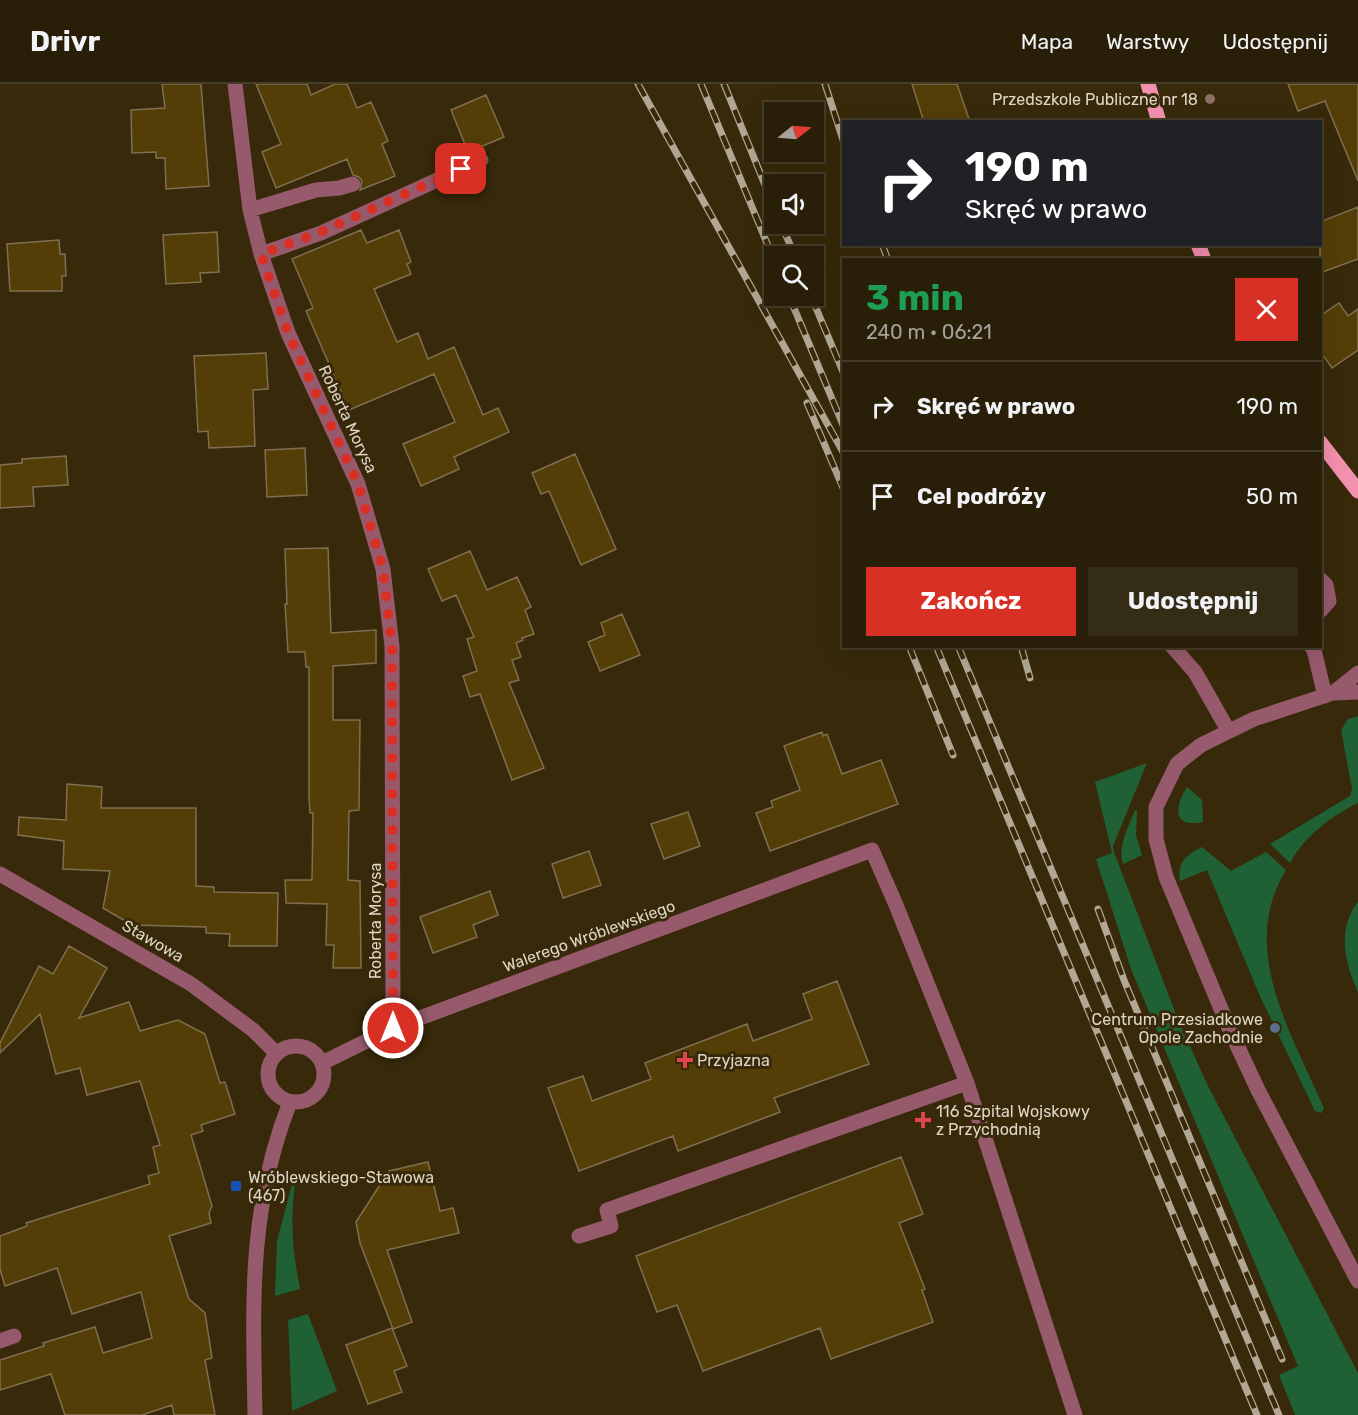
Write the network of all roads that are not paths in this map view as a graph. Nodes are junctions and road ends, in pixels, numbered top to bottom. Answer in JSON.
{"nodes":[{"id":1,"x":235,"y":84,"type":"edge"},
{"id":2,"x":1148,"y":84,"type":"edge"},
{"id":3,"x":1158,"y":120,"type":"edge"},
{"id":4,"x":481,"y":160,"type":"dead end"},
{"id":5,"x":353,"y":184,"type":"dead end"},
{"id":6,"x":250,"y":210,"type":"junction"},
{"id":7,"x":261,"y":254,"type":"junction"},
{"id":8,"x":1322,"y":445,"type":"edge"},
{"id":9,"x":1358,"y":491,"type":"edge"},
{"id":10,"x":1322,"y":581,"type":"edge"},
{"id":11,"x":1322,"y":609,"type":"edge"},
{"id":12,"x":1174,"y":648,"type":"edge"},
{"id":13,"x":1312,"y":648,"type":"edge"},
{"id":14,"x":1358,"y":673,"type":"edge"},
{"id":15,"x":1358,"y":692,"type":"edge"},
{"id":16,"x":1329,"y":694,"type":"junction"},
{"id":17,"x":1228,"y":730,"type":"junction"},
{"id":18,"x":0,"y":874,"type":"edge"},
{"id":19,"x":393,"y":1028,"type":"junction"},
{"id":20,"x":277,"y":1054,"type":"junction"},
{"id":21,"x":322,"y":1063,"type":"junction"},
{"id":22,"x":967,"y":1083,"type":"junction"},
{"id":23,"x":290,"y":1102,"type":"junction"},
{"id":24,"x":579,"y":1236,"type":"dead end"},
{"id":25,"x":1358,"y":1281,"type":"edge"},
{"id":26,"x":255,"y":1415,"type":"edge"},
{"id":27,"x":1075,"y":1415,"type":"edge"}],
"edges":[{"from":1,"to":6,"type":"street","name":"Roberta Morysa"},
{"from":2,"to":3,"type":"main road"},
{"from":4,"to":7,"type":"street"},
{"from":5,"to":6,"type":"street"},
{"from":6,"to":7,"type":"street","name":"Roberta Morysa"},
{"from":7,"to":19,"type":"street","name":"Roberta Morysa"},
{"from":8,"to":9,"type":"main road"},
{"from":10,"to":11,"type":"street"},
{"from":12,"to":17,"type":"street"},
{"from":13,"to":16,"type":"street"},
{"from":14,"to":16,"type":"street"},
{"from":15,"to":16,"type":"street"},
{"from":16,"to":17,"type":"street"},
{"from":17,"to":25,"type":"street"},
{"from":18,"to":20,"type":"street","name":"Stawowa"},
{"from":19,"to":21,"type":"street","name":"Walerego Wróblewskiego"},
{"from":19,"to":22,"type":"street","name":"Walerego Wróblewskiego"},
{"from":20,"to":21,"type":"street"},
{"from":20,"to":23,"type":"street"},
{"from":21,"to":23,"type":"street"},
{"from":22,"to":24,"type":"street"},
{"from":22,"to":27,"type":"street"},
{"from":23,"to":26,"type":"street"}]}
